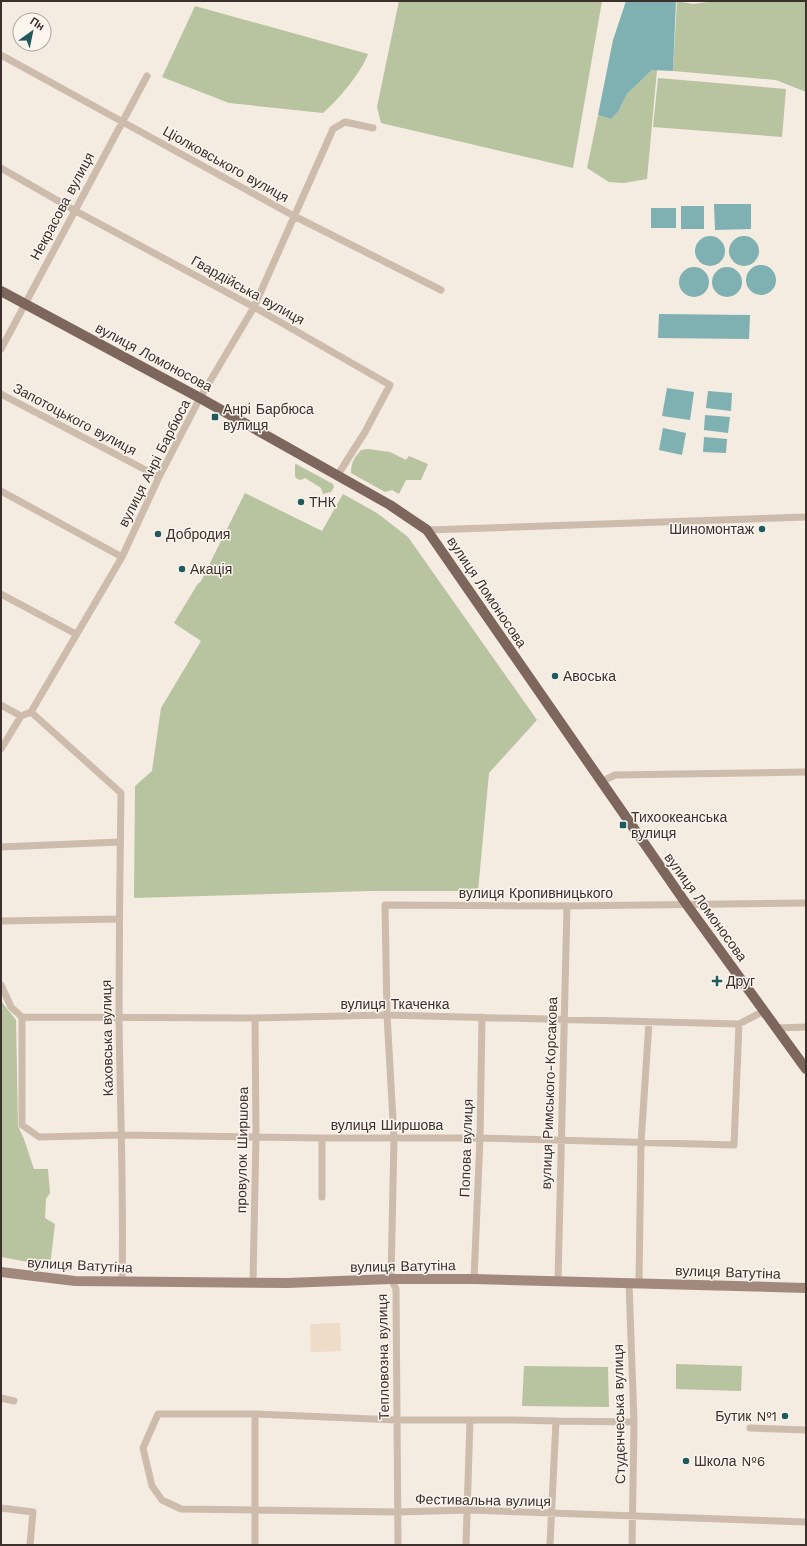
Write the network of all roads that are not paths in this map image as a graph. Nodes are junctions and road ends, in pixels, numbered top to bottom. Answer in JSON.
{"nodes":[{"id":1,"x":1,"y":55,"type":"edge"},
{"id":2,"x":147,"y":76,"type":"dead end"},
{"id":3,"x":123,"y":122,"type":"junction"},
{"id":4,"x":373,"y":128,"type":"dead end"},
{"id":5,"x":1,"y":168,"type":"edge"},
{"id":6,"x":74,"y":210,"type":"junction"},
{"id":7,"x":294,"y":216,"type":"junction"},
{"id":8,"x":441,"y":290,"type":"dead end"},
{"id":9,"x":1,"y":291,"type":"edge"},
{"id":10,"x":25,"y":304,"type":"junction"},
{"id":11,"x":254,"y":307,"type":"junction"},
{"id":12,"x":1,"y":349,"type":"edge"},
{"id":13,"x":1,"y":394,"type":"edge"},
{"id":14,"x":200,"y":398,"type":"junction"},
{"id":15,"x":337,"y":476,"type":"junction"},
{"id":16,"x":159,"y":477,"type":"junction"},
{"id":17,"x":1,"y":491,"type":"edge"},
{"id":18,"x":806,"y":517,"type":"edge"},
{"id":19,"x":427,"y":530,"type":"junction"},
{"id":20,"x":122,"y":557,"type":"junction"},
{"id":21,"x":1,"y":594,"type":"edge"},
{"id":22,"x":76,"y":634,"type":"junction"},
{"id":23,"x":1,"y":705,"type":"edge"},
{"id":24,"x":31,"y":712,"type":"junction"},
{"id":25,"x":21,"y":716,"type":"junction"},
{"id":26,"x":1,"y":749,"type":"edge"},
{"id":27,"x":806,"y":772,"type":"edge"},
{"id":28,"x":601,"y":783,"type":"junction"},
{"id":29,"x":120,"y":842,"type":"junction"},
{"id":30,"x":1,"y":847,"type":"edge"},
{"id":31,"x":806,"y":903,"type":"edge"},
{"id":32,"x":385,"y":905,"type":"joint"},
{"id":33,"x":566,"y":906,"type":"junction"},
{"id":34,"x":687,"y":906,"type":"junction"},
{"id":35,"x":119,"y":919,"type":"junction"},
{"id":36,"x":1,"y":921,"type":"edge"},
{"id":37,"x":1,"y":985,"type":"edge"},
{"id":38,"x":764,"y":1011,"type":"junction"},
{"id":39,"x":387,"y":1015,"type":"junction"},
{"id":40,"x":22,"y":1017,"type":"junction"},
{"id":41,"x":119,"y":1018,"type":"junction"},
{"id":42,"x":255,"y":1018,"type":"junction"},
{"id":43,"x":482,"y":1018,"type":"junction"},
{"id":44,"x":565,"y":1019,"type":"junction"},
{"id":45,"x":649,"y":1022,"type":"junction"},
{"id":46,"x":739,"y":1024,"type":"junction"},
{"id":47,"x":806,"y":1027,"type":"edge"},
{"id":48,"x":775,"y":1028,"type":"junction"},
{"id":49,"x":806,"y":1069,"type":"edge"},
{"id":50,"x":122,"y":1135,"type":"junction"},
{"id":51,"x":256,"y":1136,"type":"junction"},
{"id":52,"x":322,"y":1138,"type":"junction"},
{"id":53,"x":394,"y":1138,"type":"junction"},
{"id":54,"x":480,"y":1138,"type":"junction"},
{"id":55,"x":561,"y":1140,"type":"junction"},
{"id":56,"x":641,"y":1143,"type":"junction"},
{"id":57,"x":322,"y":1197,"type":"dead end"},
{"id":58,"x":1,"y":1272,"type":"edge"},
{"id":59,"x":391,"y":1279,"type":"junction"},
{"id":60,"x":474,"y":1279,"type":"junction"},
{"id":61,"x":122,"y":1282,"type":"junction"},
{"id":62,"x":253,"y":1282,"type":"junction"},
{"id":63,"x":558,"y":1282,"type":"junction"},
{"id":64,"x":634,"y":1283,"type":"junction"},
{"id":65,"x":806,"y":1288,"type":"edge"},
{"id":66,"x":1,"y":1398,"type":"edge"},
{"id":67,"x":14,"y":1401,"type":"dead end"},
{"id":68,"x":255,"y":1414,"type":"junction"},
{"id":69,"x":397,"y":1420,"type":"junction"},
{"id":70,"x":470,"y":1420,"type":"junction"},
{"id":71,"x":556,"y":1422,"type":"junction"},
{"id":72,"x":634,"y":1422,"type":"junction"},
{"id":73,"x":750,"y":1428,"type":"dead end"},
{"id":74,"x":806,"y":1430,"type":"edge"},
{"id":75,"x":1,"y":1508,"type":"edge"},
{"id":76,"x":255,"y":1509,"type":"junction"},
{"id":77,"x":468,"y":1510,"type":"junction"},
{"id":78,"x":397,"y":1512,"type":"junction"},
{"id":79,"x":551,"y":1514,"type":"junction"},
{"id":80,"x":632,"y":1515,"type":"junction"},
{"id":81,"x":806,"y":1522,"type":"edge"},
{"id":82,"x":30,"y":1545,"type":"edge"},
{"id":83,"x":255,"y":1545,"type":"edge"},
{"id":84,"x":398,"y":1545,"type":"edge"},
{"id":85,"x":466,"y":1545,"type":"edge"},
{"id":86,"x":550,"y":1545,"type":"edge"},
{"id":87,"x":632,"y":1545,"type":"edge"}],
"edges":[{"from":1,"to":3,"type":"street","name":"Ціолковського вулиця"},
{"from":2,"to":3,"type":"street","name":"Некрасова вулиця"},
{"from":3,"to":6,"type":"street","name":"Некрасова вулиця"},
{"from":3,"to":7,"type":"street","name":"Ціолковського вулиця"},
{"from":4,"to":7,"type":"street","name":"вулиця Анрі Барбюса"},
{"from":5,"to":6,"type":"street","name":"Гвардійська вулиця"},
{"from":6,"to":10,"type":"street","name":"Некрасова вулиця"},
{"from":6,"to":11,"type":"street","name":"Гвардійська вулиця"},
{"from":7,"to":8,"type":"street","name":"Ціолковського вулиця"},
{"from":7,"to":11,"type":"street","name":"вулиця Анрі Барбюса"},
{"from":9,"to":10,"type":"main road","name":"вулиця Ломоносова"},
{"from":10,"to":12,"type":"street","name":"Некрасова вулиця"},
{"from":10,"to":14,"type":"main road","name":"вулиця Ломоносова"},
{"from":11,"to":14,"type":"street","name":"вулиця Анрі Барбюса"},
{"from":11,"to":15,"type":"street","name":"Гвардійська вулиця"},
{"from":13,"to":16,"type":"street","name":"Запотоцького вулиця"},
{"from":14,"to":15,"type":"main road","name":"вулиця Ломоносова"},
{"from":14,"to":16,"type":"street","name":"вулиця Анрі Барбюса"},
{"from":15,"to":19,"type":"main road","name":"вулиця Ломоносова"},
{"from":16,"to":20,"type":"street","name":"вулиця Анрі Барбюса"},
{"from":17,"to":20,"type":"street"},
{"from":18,"to":19,"type":"street"},
{"from":19,"to":28,"type":"main road","name":"вулиця Ломоносова"},
{"from":20,"to":22,"type":"street","name":"вулиця Анрі Барбюса"},
{"from":21,"to":22,"type":"street"},
{"from":22,"to":24,"type":"street","name":"вулиця Анрі Барбюса"},
{"from":23,"to":25,"type":"street"},
{"from":24,"to":25,"type":"street"},
{"from":24,"to":29,"type":"street","name":"Каховська вулиця"},
{"from":25,"to":26,"type":"street"},
{"from":27,"to":28,"type":"street"},
{"from":28,"to":34,"type":"main road","name":"вулиця Ломоносова"},
{"from":29,"to":30,"type":"street"},
{"from":29,"to":35,"type":"street","name":"Каховська вулиця"},
{"from":31,"to":34,"type":"street","name":"вулиця Кропивницького"},
{"from":32,"to":33,"type":"street","name":"вулиця Кропивницького"},
{"from":32,"to":39,"type":"street","name":"Тепловозна вулиця"},
{"from":33,"to":34,"type":"street","name":"вулиця Кропивницького"},
{"from":33,"to":44,"type":"street","name":"вулиця Римського-Корсакова"},
{"from":34,"to":38,"type":"main road","name":"вулиця Ломоносова"},
{"from":35,"to":36,"type":"street"},
{"from":35,"to":41,"type":"street","name":"Каховська вулиця"},
{"from":37,"to":40,"type":"street"},
{"from":38,"to":46,"type":"street","name":"вулиця Ткаченка"},
{"from":38,"to":48,"type":"main road","name":"вулиця Ломоносова"},
{"from":39,"to":42,"type":"street","name":"вулиця Ткаченка"},
{"from":39,"to":43,"type":"street","name":"вулиця Ткаченка"},
{"from":39,"to":53,"type":"street","name":"Тепловозна вулиця"},
{"from":40,"to":41,"type":"street","name":"вулиця Ткаченка"},
{"from":40,"to":50,"type":"street","name":"вулиця Ширшова"},
{"from":41,"to":42,"type":"street","name":"вулиця Ткаченка"},
{"from":41,"to":50,"type":"street","name":"Каховська вулиця"},
{"from":42,"to":51,"type":"street","name":"провулок Ширшова"},
{"from":43,"to":44,"type":"street","name":"вулиця Ткаченка"},
{"from":43,"to":54,"type":"street","name":"Попова вулиця"},
{"from":44,"to":45,"type":"street","name":"вулиця Ткаченка"},
{"from":44,"to":55,"type":"street","name":"вулиця Римського-Корсакова"},
{"from":45,"to":46,"type":"street","name":"вулиця Ткаченка"},
{"from":45,"to":56,"type":"street","name":"Студєнчеська вулиця"},
{"from":46,"to":56,"type":"street","name":"вулиця Ширшова"},
{"from":47,"to":48,"type":"street"},
{"from":48,"to":49,"type":"main road","name":"вулиця Ломоносова"},
{"from":50,"to":51,"type":"street","name":"вулиця Ширшова"},
{"from":50,"to":61,"type":"street","name":"Каховська вулиця"},
{"from":51,"to":52,"type":"street","name":"вулиця Ширшова"},
{"from":51,"to":62,"type":"street","name":"провулок Ширшова"},
{"from":52,"to":53,"type":"street","name":"вулиця Ширшова"},
{"from":52,"to":57,"type":"street"},
{"from":53,"to":54,"type":"street","name":"вулиця Ширшова"},
{"from":53,"to":59,"type":"street","name":"Тепловозна вулиця"},
{"from":54,"to":55,"type":"street","name":"вулиця Ширшова"},
{"from":54,"to":60,"type":"street","name":"Попова вулиця"},
{"from":55,"to":56,"type":"street","name":"вулиця Ширшова"},
{"from":55,"to":63,"type":"street","name":"вулиця Римського-Корсакова"},
{"from":56,"to":64,"type":"street","name":"Студєнчеська вулиця"},
{"from":58,"to":61,"type":"street","name":"вулиця Ватутіна"},
{"from":59,"to":60,"type":"street","name":"вулиця Ватутіна"},
{"from":59,"to":62,"type":"street","name":"вулиця Ватутіна"},
{"from":59,"to":69,"type":"street","name":"Тепловозна вулиця"},
{"from":60,"to":63,"type":"street","name":"вулиця Ватутіна"},
{"from":61,"to":62,"type":"street","name":"вулиця Ватутіна"},
{"from":63,"to":64,"type":"street","name":"вулиця Ватутіна"},
{"from":64,"to":65,"type":"street","name":"вулиця Ватутіна"},
{"from":64,"to":72,"type":"street","name":"Студєнчеська вулиця"},
{"from":66,"to":67,"type":"street"},
{"from":68,"to":69,"type":"street"},
{"from":68,"to":76,"type":"street"},
{"from":68,"to":76,"type":"street","name":"Фестивальна вулиця"},
{"from":69,"to":70,"type":"street"},
{"from":69,"to":78,"type":"street","name":"Тепловозна вулиця"},
{"from":70,"to":71,"type":"street"},
{"from":70,"to":77,"type":"street"},
{"from":71,"to":72,"type":"street"},
{"from":71,"to":79,"type":"street"},
{"from":72,"to":80,"type":"street","name":"Студєнчеська вулиця"},
{"from":73,"to":74,"type":"street"},
{"from":75,"to":82,"type":"street"},
{"from":76,"to":78,"type":"street","name":"Фестивальна вулиця"},
{"from":76,"to":83,"type":"street"},
{"from":77,"to":78,"type":"street","name":"Фестивальна вулиця"},
{"from":77,"to":79,"type":"street","name":"Фестивальна вулиця"},
{"from":77,"to":85,"type":"street"},
{"from":78,"to":84,"type":"street","name":"Тепловозна вулиця"},
{"from":79,"to":80,"type":"street","name":"Фестивальна вулиця"},
{"from":79,"to":86,"type":"street"},
{"from":80,"to":81,"type":"street","name":"Фестивальна вулиця"},
{"from":80,"to":87,"type":"street","name":"Студєнчеська вулиця"}]}
